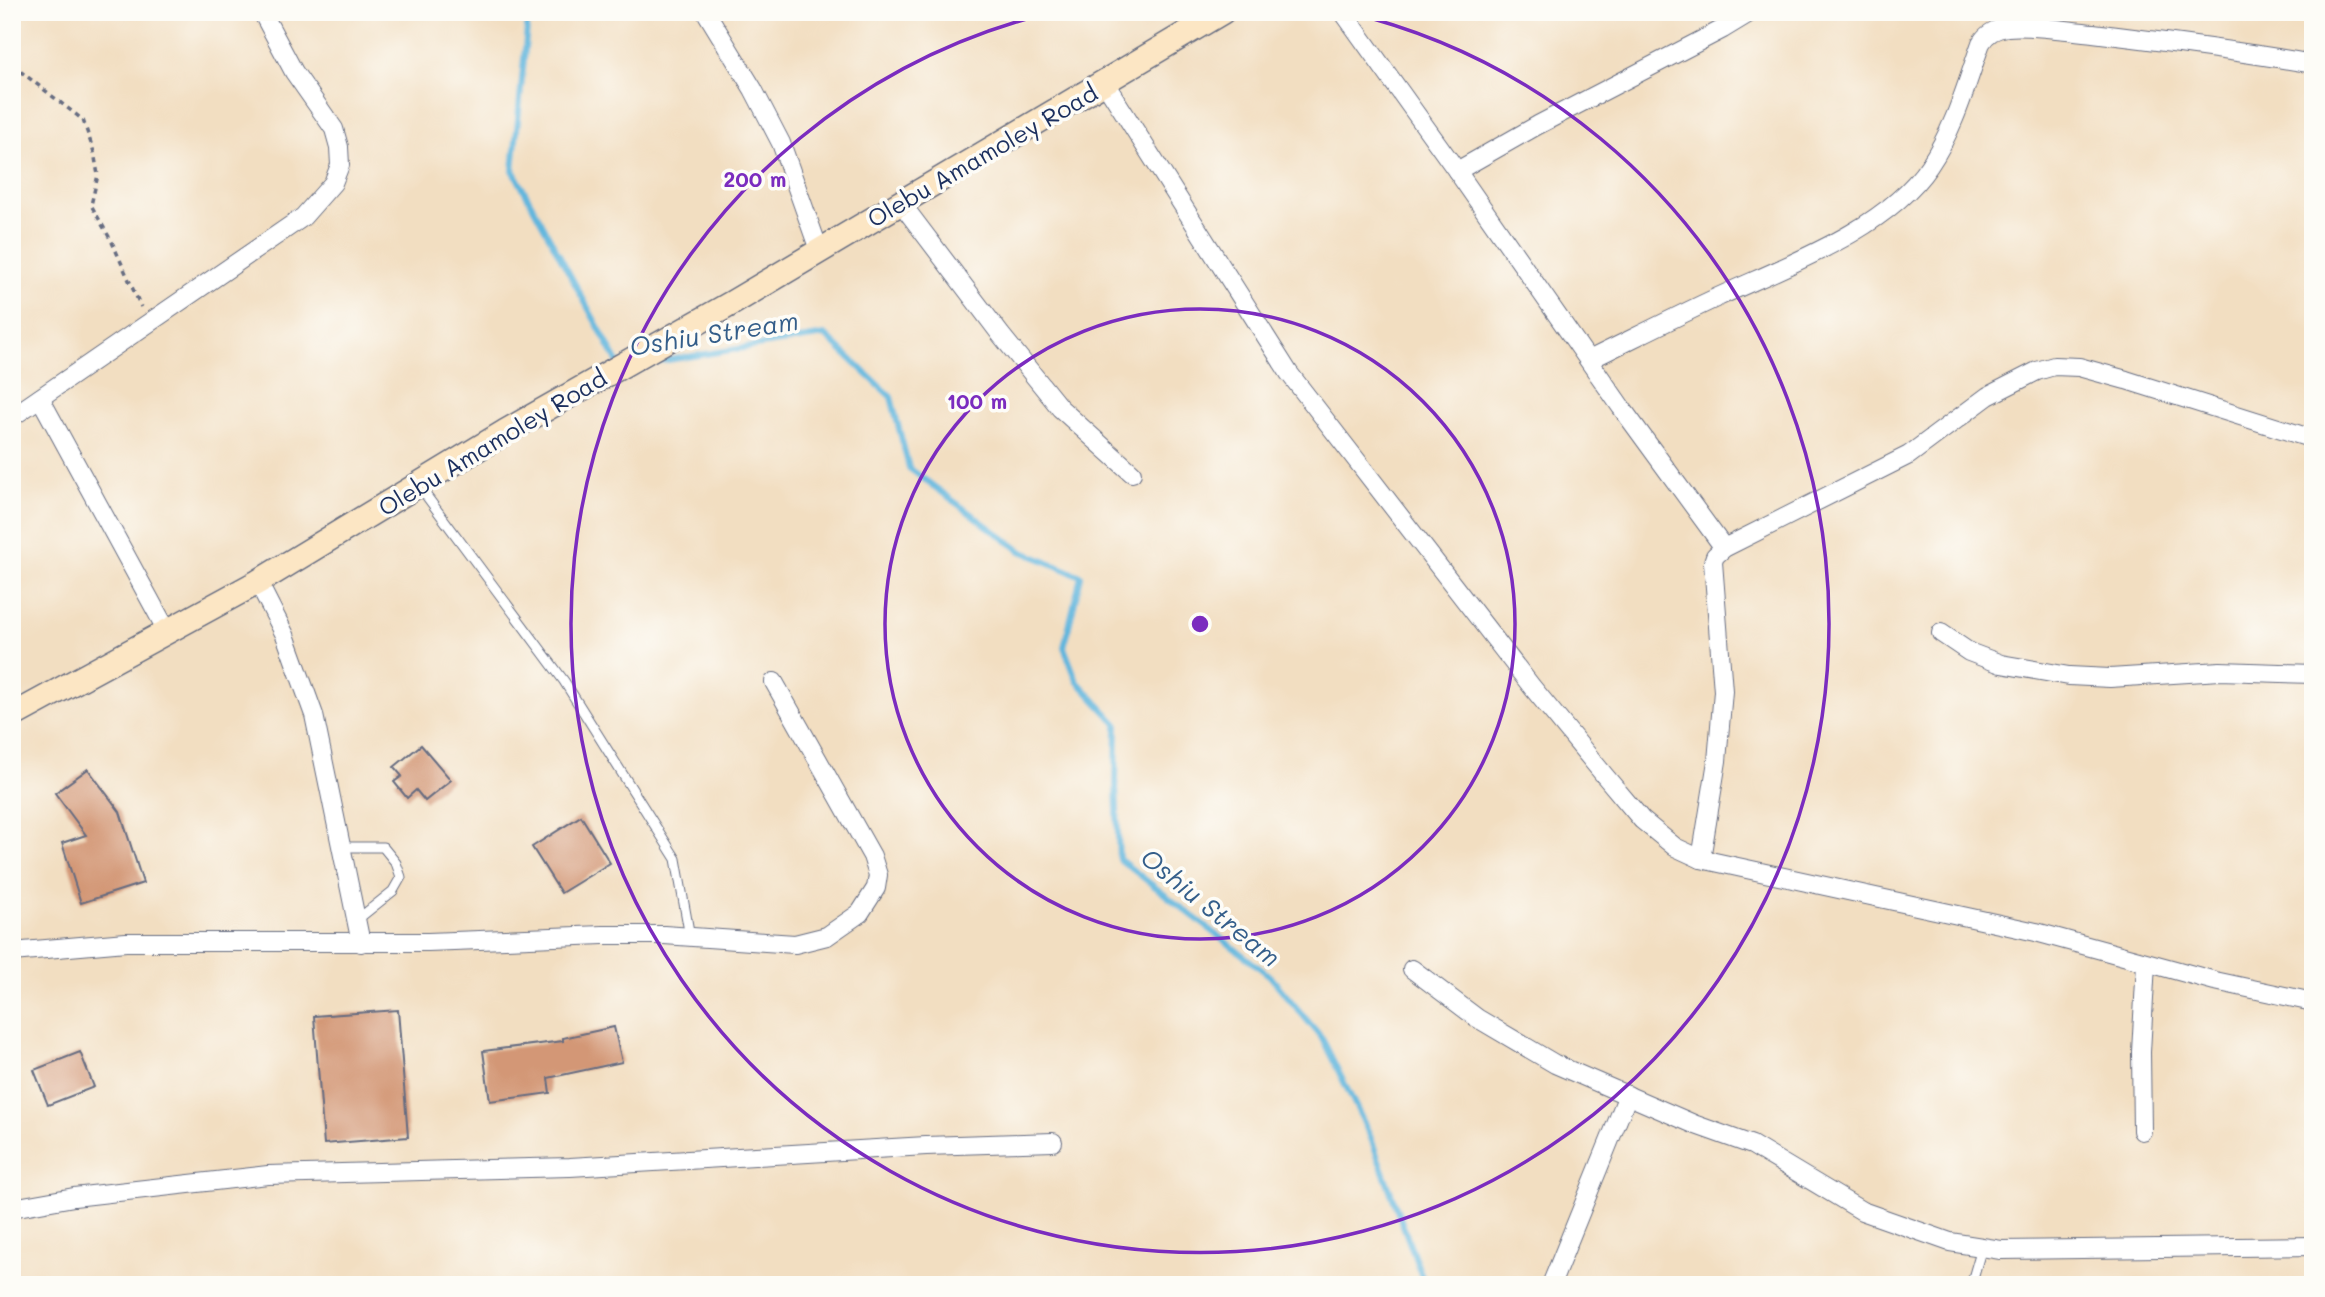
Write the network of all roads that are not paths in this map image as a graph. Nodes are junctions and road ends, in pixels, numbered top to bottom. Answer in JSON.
{"nodes":[{"id":1,"x":262,"y":12,"type":"edge"},
{"id":2,"x":706,"y":12,"type":"edge"},
{"id":3,"x":1222,"y":12,"type":"edge"},
{"id":4,"x":1343,"y":12,"type":"edge"},
{"id":5,"x":1751,"y":12,"type":"edge"},
{"id":6,"x":2313,"y":64,"type":"edge"},
{"id":7,"x":1105,"y":83,"type":"junction"},
{"id":8,"x":1457,"y":171,"type":"junction"},
{"id":9,"x":901,"y":204,"type":"junction"},
{"id":10,"x":819,"y":250,"type":"junction"},
{"id":11,"x":1589,"y":360,"type":"junction"},
{"id":12,"x":40,"y":398,"type":"junction"},
{"id":13,"x":12,"y":418,"type":"edge"},
{"id":14,"x":2313,"y":439,"type":"edge"},
{"id":15,"x":1132,"y":473,"type":"dead end"},
{"id":16,"x":418,"y":485,"type":"junction"},
{"id":17,"x":1724,"y":548,"type":"junction"},
{"id":18,"x":258,"y":582,"type":"junction"},
{"id":19,"x":167,"y":631,"type":"junction"},
{"id":20,"x":1941,"y":634,"type":"dead end"},
{"id":21,"x":2313,"y":674,"type":"edge"},
{"id":22,"x":774,"y":682,"type":"dead end"},
{"id":23,"x":12,"y":716,"type":"edge"},
{"id":24,"x":342,"y":847,"type":"junction"},
{"id":25,"x":1701,"y":859,"type":"junction"},
{"id":26,"x":358,"y":919,"type":"junction"},
{"id":27,"x":690,"y":937,"type":"junction"},
{"id":28,"x":361,"y":943,"type":"junction"},
{"id":29,"x":12,"y":952,"type":"edge"},
{"id":30,"x":2146,"y":963,"type":"junction"},
{"id":31,"x":1412,"y":969,"type":"dead end"},
{"id":32,"x":2313,"y":1002,"type":"edge"},
{"id":33,"x":1628,"y":1096,"type":"junction"},
{"id":34,"x":2142,"y":1131,"type":"dead end"},
{"id":35,"x":1053,"y":1142,"type":"dead end"},
{"id":36,"x":12,"y":1208,"type":"edge"},
{"id":37,"x":2313,"y":1246,"type":"edge"},
{"id":38,"x":1982,"y":1247,"type":"junction"},
{"id":39,"x":1551,"y":1285,"type":"edge"},
{"id":40,"x":1971,"y":1285,"type":"edge"}],
"edges":[{"from":1,"to":12,"type":"street"},
{"from":2,"to":10,"type":"street"},
{"from":3,"to":7,"type":"street","name":"Olebu Amamoley Road"},
{"from":4,"to":8,"type":"street"},
{"from":5,"to":8,"type":"street"},
{"from":6,"to":11,"type":"street"},
{"from":7,"to":9,"type":"street","name":"Olebu Amamoley Road"},
{"from":7,"to":25,"type":"street"},
{"from":8,"to":11,"type":"street"},
{"from":9,"to":10,"type":"street","name":"Olebu Amamoley Road"},
{"from":9,"to":15,"type":"street"},
{"from":10,"to":16,"type":"street","name":"Olebu Amamoley Road"},
{"from":11,"to":17,"type":"street"},
{"from":12,"to":13,"type":"street"},
{"from":12,"to":19,"type":"street"},
{"from":14,"to":17,"type":"street"},
{"from":16,"to":18,"type":"street","name":"Olebu Amamoley Road"},
{"from":16,"to":27,"type":"lane"},
{"from":17,"to":25,"type":"street"},
{"from":18,"to":19,"type":"street","name":"Olebu Amamoley Road"},
{"from":18,"to":24,"type":"street"},
{"from":19,"to":23,"type":"street","name":"Olebu Amamoley Road"},
{"from":20,"to":21,"type":"street"},
{"from":22,"to":27,"type":"street"},
{"from":24,"to":26,"type":"street"},
{"from":24,"to":26,"type":"lane"},
{"from":25,"to":30,"type":"street"},
{"from":26,"to":28,"type":"street"},
{"from":27,"to":28,"type":"street"},
{"from":28,"to":29,"type":"street"},
{"from":30,"to":32,"type":"street"},
{"from":30,"to":34,"type":"street"},
{"from":31,"to":33,"type":"street"},
{"from":33,"to":38,"type":"street"},
{"from":33,"to":39,"type":"street"},
{"from":35,"to":36,"type":"street"},
{"from":37,"to":38,"type":"street"},
{"from":38,"to":40,"type":"lane"}]}
